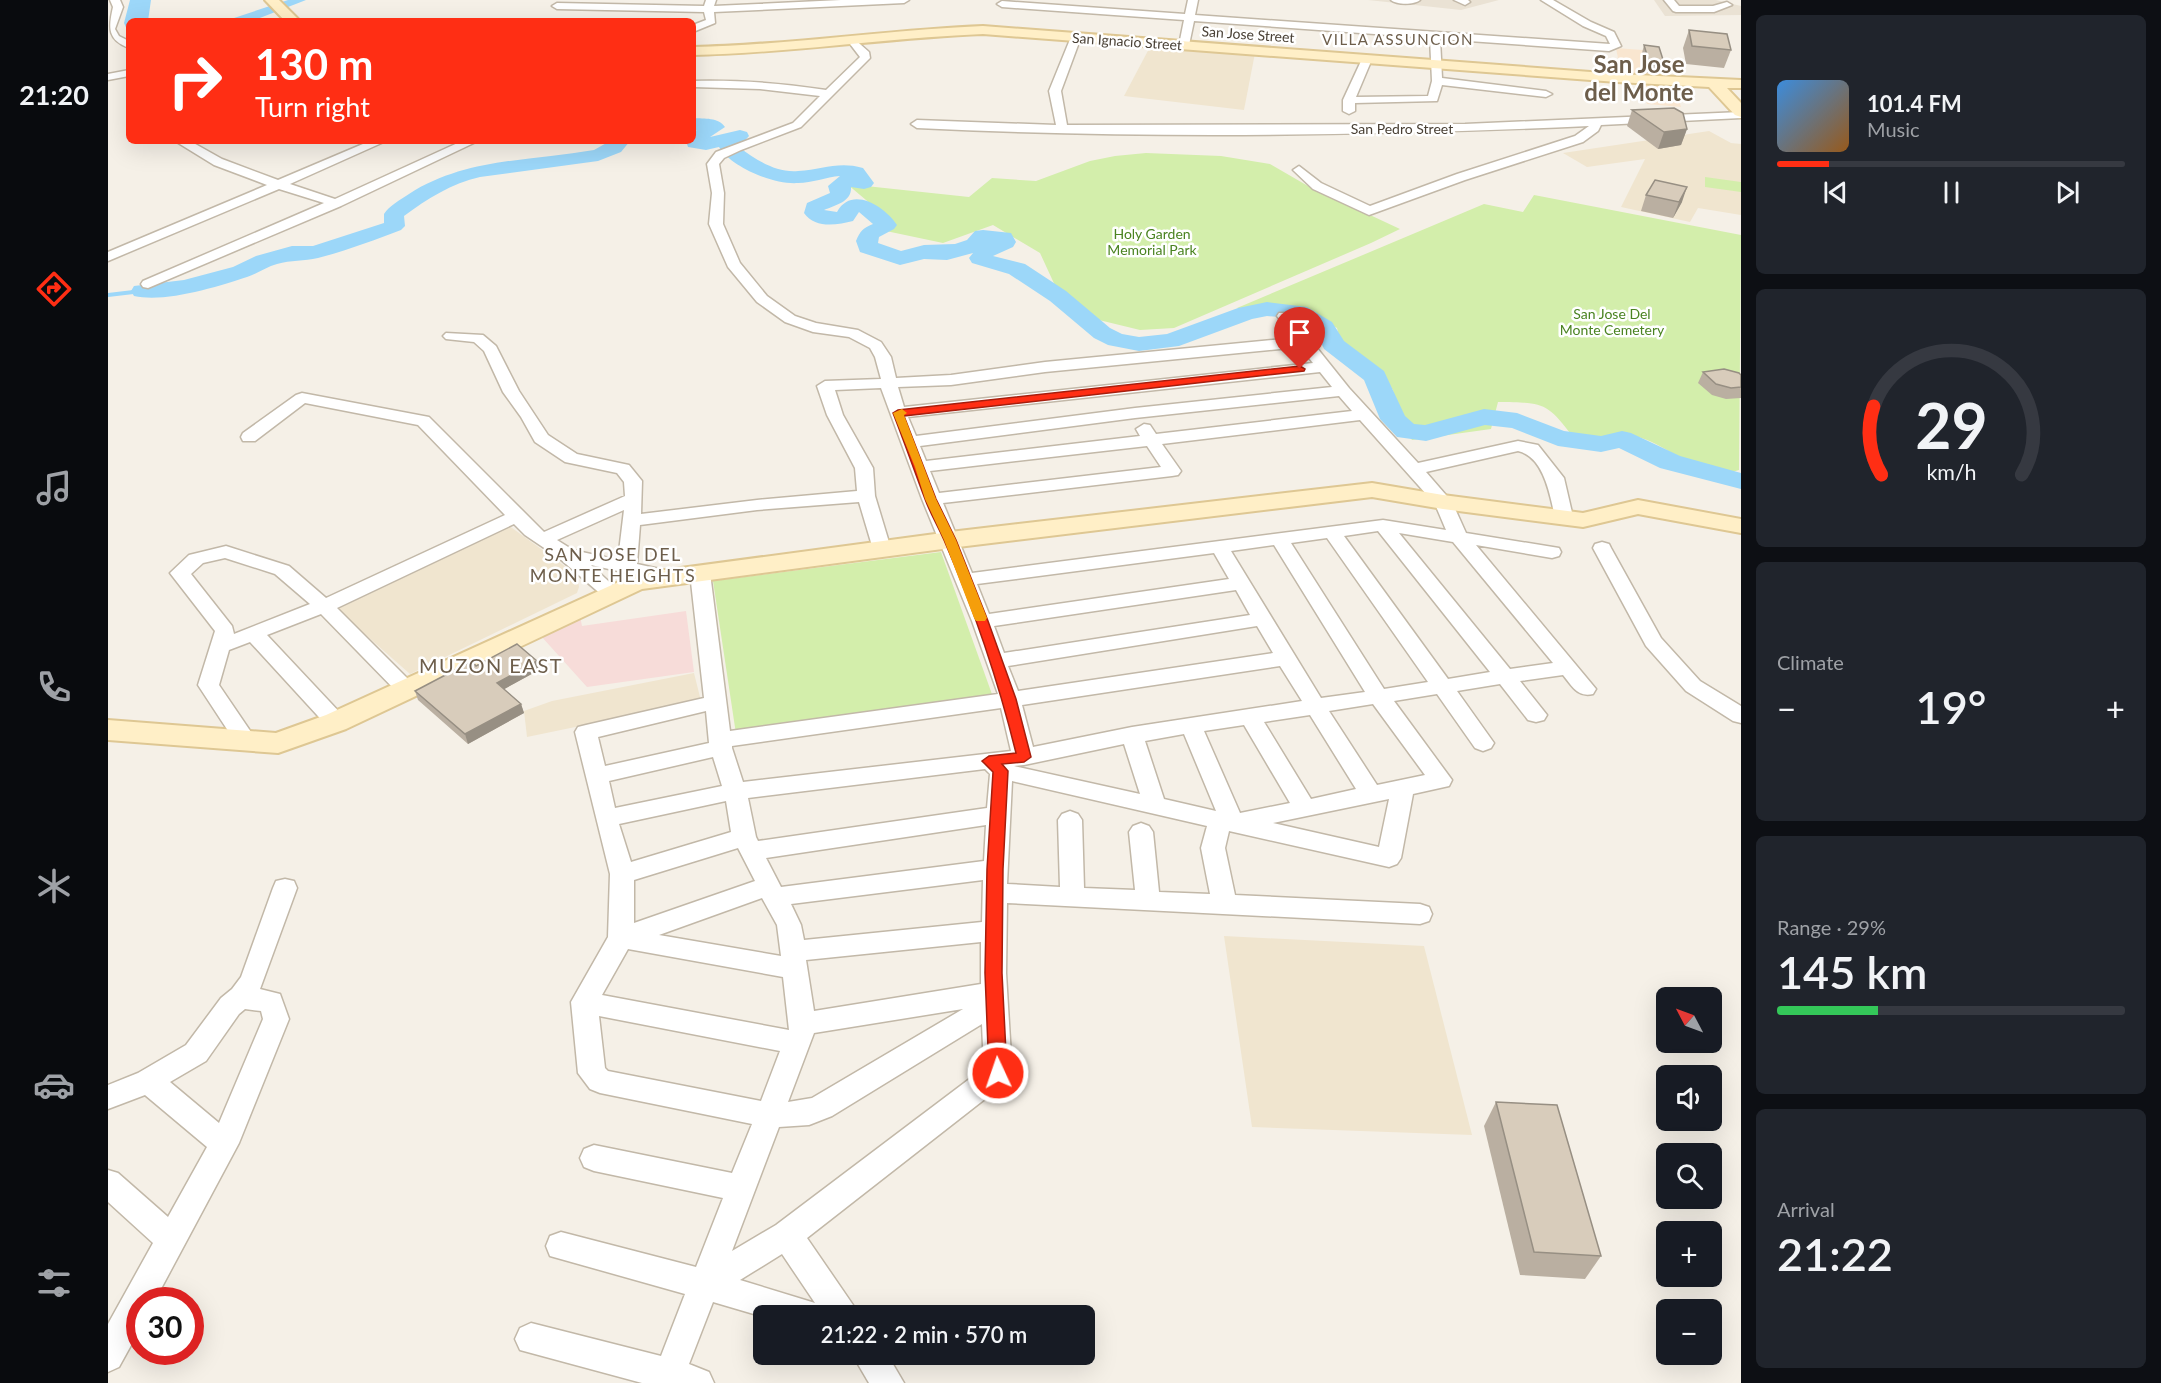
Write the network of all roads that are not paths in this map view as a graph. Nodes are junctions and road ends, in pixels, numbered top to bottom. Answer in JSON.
{"nodes":[{"id":1,"x":611,"y":0,"type":"edge"},
{"id":2,"x":663,"y":0,"type":"edge"},
{"id":3,"x":904,"y":0,"type":"edge"},
{"id":4,"x":1193,"y":0,"type":"edge"},
{"id":5,"x":1396,"y":0,"type":"edge"},
{"id":6,"x":1415,"y":0,"type":"edge"},
{"id":7,"x":1546,"y":0,"type":"edge"},
{"id":8,"x":1669,"y":0,"type":"edge"},
{"id":9,"x":1705,"y":0,"type":"edge"},
{"id":10,"x":272,"y":1,"type":"edge"},
{"id":11,"x":1404,"y":1,"type":"edge"},
{"id":12,"x":861,"y":2,"type":"edge"},
{"id":13,"x":809,"y":3,"type":"edge"},
{"id":14,"x":710,"y":4,"type":"edge"},
{"id":15,"x":760,"y":4,"type":"edge"},
{"id":16,"x":1727,"y":5,"type":"junction"},
{"id":17,"x":557,"y":6,"type":"dead end"},
{"id":18,"x":602,"y":8,"type":"junction"},
{"id":19,"x":998,"y":8,"type":"edge"},
{"id":20,"x":1741,"y":8,"type":"edge"},
{"id":21,"x":657,"y":10,"type":"junction"},
{"id":22,"x":289,"y":18,"type":"edge"},
{"id":23,"x":111,"y":21,"type":"edge"},
{"id":24,"x":1189,"y":24,"type":"junction"},
{"id":25,"x":696,"y":28,"type":"edge"},
{"id":26,"x":983,"y":30,"type":"junction"},
{"id":27,"x":1076,"y":37,"type":"junction"},
{"id":28,"x":852,"y":40,"type":"junction"},
{"id":29,"x":1436,"y":41,"type":"junction"},
{"id":30,"x":126,"y":42,"type":"edge"},
{"id":31,"x":1184,"y":45,"type":"junction"},
{"id":32,"x":126,"y":47,"type":"edge"},
{"id":33,"x":108,"y":50,"type":"edge"},
{"id":34,"x":696,"y":51,"type":"edge"},
{"id":35,"x":1610,"y":53,"type":"junction"},
{"id":36,"x":1366,"y":59,"type":"junction"},
{"id":37,"x":1437,"y":64,"type":"junction"},
{"id":38,"x":126,"y":74,"type":"edge"},
{"id":39,"x":108,"y":77,"type":"edge"},
{"id":40,"x":1617,"y":78,"type":"junction"},
{"id":41,"x":1437,"y":81,"type":"junction"},
{"id":42,"x":1713,"y":83,"type":"junction"},
{"id":43,"x":696,"y":84,"type":"edge"},
{"id":44,"x":1738,"y":85,"type":"edge"},
{"id":45,"x":827,"y":93,"type":"junction"},
{"id":46,"x":1546,"y":94,"type":"dead end"},
{"id":47,"x":1349,"y":100,"type":"junction"},
{"id":48,"x":1741,"y":114,"type":"edge"},
{"id":49,"x":1595,"y":123,"type":"junction"},
{"id":50,"x":917,"y":124,"type":"dead end"},
{"id":51,"x":1062,"y":128,"type":"junction"},
{"id":52,"x":1356,"y":128,"type":"junction"},
{"id":53,"x":186,"y":144,"type":"edge"},
{"id":54,"x":373,"y":144,"type":"edge"},
{"id":55,"x":466,"y":144,"type":"edge"},
{"id":56,"x":1299,"y":170,"type":"dead end"},
{"id":57,"x":280,"y":184,"type":"junction"},
{"id":58,"x":336,"y":203,"type":"junction"},
{"id":59,"x":108,"y":257,"type":"edge"},
{"id":60,"x":148,"y":284,"type":"dead end"},
{"id":61,"x":1284,"y":316,"type":"dead end"},
{"id":62,"x":451,"y":336,"type":"dead end"},
{"id":63,"x":1305,"y":342,"type":"junction"},
{"id":64,"x":1102,"y":362,"type":"junction"},
{"id":65,"x":1323,"y":367,"type":"junction"},
{"id":66,"x":890,"y":384,"type":"junction"},
{"id":67,"x":1119,"y":389,"type":"junction"},
{"id":68,"x":1343,"y":391,"type":"junction"},
{"id":69,"x":898,"y":413,"type":"junction"},
{"id":70,"x":1135,"y":413,"type":"junction"},
{"id":71,"x":1364,"y":415,"type":"junction"},
{"id":72,"x":249,"y":437,"type":"dead end"},
{"id":73,"x":1150,"y":440,"type":"junction"},
{"id":74,"x":910,"y":442,"type":"junction"},
{"id":75,"x":920,"y":467,"type":"junction"},
{"id":76,"x":1416,"y":470,"type":"junction"},
{"id":77,"x":866,"y":496,"type":"junction"},
{"id":78,"x":634,"y":499,"type":"junction"},
{"id":79,"x":931,"y":499,"type":"junction"},
{"id":80,"x":1443,"y":502,"type":"junction"},
{"id":81,"x":517,"y":516,"type":"junction"},
{"id":82,"x":1563,"y":517,"type":"junction"},
{"id":83,"x":632,"y":521,"type":"junction"},
{"id":84,"x":1383,"y":525,"type":"junction"},
{"id":85,"x":1741,"y":526,"type":"edge"},
{"id":86,"x":1331,"y":531,"type":"junction"},
{"id":87,"x":1459,"y":537,"type":"junction"},
{"id":88,"x":1279,"y":538,"type":"junction"},
{"id":89,"x":543,"y":540,"type":"junction"},
{"id":90,"x":950,"y":540,"type":"junction"},
{"id":91,"x":1219,"y":546,"type":"junction"},
{"id":92,"x":1602,"y":548,"type":"dead end"},
{"id":93,"x":882,"y":549,"type":"junction"},
{"id":94,"x":1552,"y":552,"type":"dead end"},
{"id":95,"x":566,"y":554,"type":"junction"},
{"id":96,"x":627,"y":567,"type":"junction"},
{"id":97,"x":700,"y":573,"type":"junction"},
{"id":98,"x":671,"y":577,"type":"junction"},
{"id":99,"x":966,"y":580,"type":"junction"},
{"id":100,"x":1241,"y":583,"type":"junction"},
{"id":101,"x":610,"y":592,"type":"junction"},
{"id":102,"x":324,"y":606,"type":"junction"},
{"id":103,"x":1263,"y":619,"type":"junction"},
{"id":104,"x":982,"y":621,"type":"junction"},
{"id":105,"x":253,"y":633,"type":"junction"},
{"id":106,"x":221,"y":646,"type":"junction"},
{"id":107,"x":1286,"y":658,"type":"junction"},
{"id":108,"x":996,"y":661,"type":"junction"},
{"id":109,"x":1568,"y":667,"type":"junction"},
{"id":110,"x":1505,"y":677,"type":"junction"},
{"id":111,"x":1441,"y":687,"type":"junction"},
{"id":112,"x":406,"y":689,"type":"junction"},
{"id":113,"x":1586,"y":689,"type":"dead end"},
{"id":114,"x":1378,"y":696,"type":"junction"},
{"id":115,"x":1010,"y":699,"type":"junction"},
{"id":116,"x":716,"y":702,"type":"junction"},
{"id":117,"x":1315,"y":706,"type":"junction"},
{"id":118,"x":1536,"y":715,"type":"dead end"},
{"id":119,"x":1250,"y":716,"type":"junction"},
{"id":120,"x":1741,"y":716,"type":"edge"},
{"id":121,"x":336,"y":722,"type":"junction"},
{"id":122,"x":1191,"y":725,"type":"junction"},
{"id":123,"x":108,"y":730,"type":"edge"},
{"id":124,"x":1132,"y":735,"type":"junction"},
{"id":125,"x":246,"y":741,"type":"junction"},
{"id":126,"x":1483,"y":742,"type":"dead end"},
{"id":127,"x":721,"y":744,"type":"junction"},
{"id":128,"x":1024,"y":757,"type":"junction"},
{"id":129,"x":995,"y":766,"type":"junction"},
{"id":130,"x":597,"y":776,"type":"junction"},
{"id":131,"x":1403,"y":788,"type":"junction"},
{"id":132,"x":735,"y":792,"type":"junction"},
{"id":133,"x":1371,"y":794,"type":"junction"},
{"id":134,"x":1155,"y":806,"type":"junction"},
{"id":135,"x":1305,"y":808,"type":"junction"},
{"id":136,"x":998,"y":815,"type":"junction"},
{"id":137,"x":606,"y":818,"type":"junction"},
{"id":138,"x":1070,"y":820,"type":"dead end"},
{"id":139,"x":1227,"y":822,"type":"junction"},
{"id":140,"x":1141,"y":832,"type":"dead end"},
{"id":141,"x":748,"y":844,"type":"junction"},
{"id":142,"x":622,"y":874,"type":"junction"},
{"id":143,"x":995,"y":881,"type":"junction"},
{"id":144,"x":285,"y":888,"type":"dead end"},
{"id":145,"x":772,"y":892,"type":"junction"},
{"id":146,"x":1072,"y":898,"type":"junction"},
{"id":147,"x":1148,"y":900,"type":"junction"},
{"id":148,"x":1224,"y":903,"type":"junction"},
{"id":149,"x":1420,"y":914,"type":"dead end"},
{"id":150,"x":994,"y":931,"type":"junction"},
{"id":151,"x":621,"y":938,"type":"junction"},
{"id":152,"x":794,"y":960,"type":"junction"},
{"id":153,"x":241,"y":997,"type":"junction"},
{"id":154,"x":994,"y":998,"type":"junction"},
{"id":155,"x":584,"y":1002,"type":"junction"},
{"id":156,"x":799,"y":1034,"type":"junction"},
{"id":157,"x":148,"y":1081,"type":"junction"},
{"id":158,"x":108,"y":1097,"type":"edge"},
{"id":159,"x":768,"y":1115,"type":"junction"},
{"id":160,"x":224,"y":1144,"type":"junction"},
{"id":161,"x":594,"y":1158,"type":"dead end"},
{"id":162,"x":108,"y":1183,"type":"edge"},
{"id":163,"x":740,"y":1188,"type":"junction"},
{"id":164,"x":787,"y":1235,"type":"junction"},
{"id":165,"x":171,"y":1240,"type":"junction"},
{"id":166,"x":561,"y":1246,"type":"dead end"},
{"id":167,"x":704,"y":1284,"type":"junction"},
{"id":168,"x":773,"y":1305,"type":"edge"},
{"id":169,"x":835,"y":1305,"type":"edge"},
{"id":170,"x":531,"y":1339,"type":"dead end"},
{"id":171,"x":108,"y":1355,"type":"edge"},
{"id":172,"x":876,"y":1365,"type":"edge"},
{"id":173,"x":678,"y":1380,"type":"edge"},
{"id":174,"x":888,"y":1383,"type":"edge"}],
"edges":[{"from":1,"to":18,"type":"street"},
{"from":2,"to":21,"type":"street"},
{"from":3,"to":12,"type":"street"},
{"from":4,"to":24,"type":"street"},
{"from":5,"to":11,"type":"street"},
{"from":6,"to":11,"type":"street"},
{"from":7,"to":35,"type":"street"},
{"from":8,"to":16,"type":"street"},
{"from":9,"to":16,"type":"street"},
{"from":10,"to":22,"type":"main road"},
{"from":12,"to":13,"type":"street"},
{"from":13,"to":15,"type":"street"},
{"from":14,"to":15,"type":"street"},
{"from":14,"to":21,"type":"street"},
{"from":14,"to":25,"type":"street"},
{"from":16,"to":20,"type":"street"},
{"from":17,"to":18,"type":"street"},
{"from":18,"to":21,"type":"street"},
{"from":19,"to":24,"type":"main road","name":"San Jose Street"},
{"from":19,"to":26,"type":"main road"},
{"from":23,"to":30,"type":"street"},
{"from":24,"to":29,"type":"main road","name":"San Jose Street"},
{"from":24,"to":31,"type":"street"},
{"from":26,"to":27,"type":"main road","name":"San Ignacio Street"},
{"from":26,"to":28,"type":"main road","name":"San Ignacio Street"},
{"from":27,"to":31,"type":"main road","name":"San Ignacio Street"},
{"from":27,"to":51,"type":"street"},
{"from":28,"to":34,"type":"main road","name":"San Ignacio Street"},
{"from":28,"to":45,"type":"street"},
{"from":29,"to":35,"type":"main road","name":"San Jose Street"},
{"from":29,"to":37,"type":"street"},
{"from":31,"to":36,"type":"main road","name":"San Ignacio Street"},
{"from":32,"to":33,"type":"street"},
{"from":35,"to":40,"type":"main road"},
{"from":36,"to":37,"type":"main road","name":"San Ignacio Street"},
{"from":36,"to":47,"type":"street"},
{"from":37,"to":40,"type":"main road","name":"San Ignacio Street"},
{"from":37,"to":41,"type":"street"},
{"from":38,"to":39,"type":"street"},
{"from":40,"to":42,"type":"main road","name":"San Ignacio Street"},
{"from":41,"to":46,"type":"street"},
{"from":41,"to":47,"type":"street"},
{"from":42,"to":44,"type":"main road","name":"San Ignacio Street"},
{"from":42,"to":48,"type":"main road"},
{"from":43,"to":45,"type":"street"},
{"from":45,"to":66,"type":"street"},
{"from":47,"to":52,"type":"street"},
{"from":48,"to":49,"type":"street","name":"San Pedro Street"},
{"from":49,"to":52,"type":"street","name":"San Pedro Street"},
{"from":49,"to":56,"type":"street"},
{"from":50,"to":51,"type":"street","name":"San Pedro Street"},
{"from":51,"to":52,"type":"street","name":"San Pedro Street"},
{"from":53,"to":57,"type":"street"},
{"from":54,"to":57,"type":"street"},
{"from":55,"to":58,"type":"street"},
{"from":57,"to":58,"type":"street"},
{"from":57,"to":59,"type":"street"},
{"from":58,"to":60,"type":"street"},
{"from":61,"to":63,"type":"street"},
{"from":62,"to":78,"type":"street"},
{"from":63,"to":64,"type":"street"},
{"from":63,"to":65,"type":"street"},
{"from":64,"to":66,"type":"street"},
{"from":64,"to":67,"type":"street"},
{"from":65,"to":67,"type":"street"},
{"from":65,"to":68,"type":"street"},
{"from":66,"to":69,"type":"street"},
{"from":66,"to":77,"type":"street"},
{"from":67,"to":69,"type":"street"},
{"from":67,"to":70,"type":"street"},
{"from":68,"to":70,"type":"street"},
{"from":68,"to":71,"type":"street"},
{"from":69,"to":74,"type":"street"},
{"from":70,"to":73,"type":"street"},
{"from":70,"to":74,"type":"street"},
{"from":71,"to":73,"type":"street"},
{"from":71,"to":76,"type":"street"},
{"from":72,"to":81,"type":"street"},
{"from":73,"to":75,"type":"street"},
{"from":73,"to":79,"type":"street"},
{"from":74,"to":75,"type":"street"},
{"from":75,"to":79,"type":"street"},
{"from":76,"to":80,"type":"street"},
{"from":76,"to":82,"type":"street"},
{"from":77,"to":83,"type":"street"},
{"from":77,"to":93,"type":"street"},
{"from":78,"to":83,"type":"street"},
{"from":78,"to":89,"type":"street"},
{"from":79,"to":90,"type":"street"},
{"from":80,"to":82,"type":"main road"},
{"from":80,"to":87,"type":"street"},
{"from":80,"to":90,"type":"main road"},
{"from":81,"to":89,"type":"street"},
{"from":81,"to":102,"type":"street"},
{"from":82,"to":85,"type":"main road"},
{"from":83,"to":96,"type":"street"},
{"from":84,"to":86,"type":"street"},
{"from":84,"to":87,"type":"street"},
{"from":84,"to":110,"type":"street"},
{"from":86,"to":88,"type":"street"},
{"from":86,"to":111,"type":"street"},
{"from":87,"to":94,"type":"street"},
{"from":87,"to":109,"type":"street"},
{"from":88,"to":91,"type":"street"},
{"from":88,"to":114,"type":"street"},
{"from":89,"to":95,"type":"street"},
{"from":90,"to":93,"type":"main road"},
{"from":90,"to":99,"type":"street"},
{"from":91,"to":99,"type":"street"},
{"from":91,"to":100,"type":"street"},
{"from":92,"to":120,"type":"street"},
{"from":93,"to":97,"type":"main road"},
{"from":95,"to":96,"type":"street"},
{"from":95,"to":101,"type":"street"},
{"from":96,"to":98,"type":"street"},
{"from":97,"to":98,"type":"main road"},
{"from":97,"to":116,"type":"street"},
{"from":98,"to":101,"type":"main road"},
{"from":99,"to":104,"type":"street"},
{"from":100,"to":103,"type":"street"},
{"from":100,"to":104,"type":"street"},
{"from":101,"to":112,"type":"main road"},
{"from":102,"to":105,"type":"street"},
{"from":102,"to":106,"type":"street"},
{"from":102,"to":112,"type":"street"},
{"from":103,"to":107,"type":"street"},
{"from":103,"to":108,"type":"street"},
{"from":104,"to":108,"type":"street"},
{"from":105,"to":106,"type":"street"},
{"from":105,"to":121,"type":"street"},
{"from":106,"to":125,"type":"street"},
{"from":107,"to":115,"type":"street"},
{"from":107,"to":117,"type":"street"},
{"from":108,"to":115,"type":"street"},
{"from":109,"to":110,"type":"street"},
{"from":109,"to":113,"type":"street"},
{"from":110,"to":111,"type":"street"},
{"from":110,"to":118,"type":"street"},
{"from":111,"to":114,"type":"street"},
{"from":111,"to":126,"type":"street"},
{"from":112,"to":121,"type":"main road"},
{"from":114,"to":117,"type":"street"},
{"from":114,"to":131,"type":"street"},
{"from":115,"to":127,"type":"street"},
{"from":115,"to":128,"type":"street"},
{"from":116,"to":127,"type":"street"},
{"from":116,"to":130,"type":"street"},
{"from":117,"to":119,"type":"street"},
{"from":117,"to":133,"type":"street"},
{"from":119,"to":122,"type":"street"},
{"from":119,"to":135,"type":"street"},
{"from":121,"to":125,"type":"main road"},
{"from":122,"to":124,"type":"street"},
{"from":122,"to":139,"type":"street"},
{"from":123,"to":125,"type":"main road"},
{"from":124,"to":128,"type":"street"},
{"from":124,"to":134,"type":"street"},
{"from":127,"to":130,"type":"street"},
{"from":127,"to":132,"type":"street"},
{"from":128,"to":129,"type":"street"},
{"from":129,"to":132,"type":"street"},
{"from":129,"to":134,"type":"street"},
{"from":129,"to":136,"type":"street"},
{"from":130,"to":137,"type":"street"},
{"from":131,"to":133,"type":"street"},
{"from":131,"to":139,"type":"street"},
{"from":132,"to":137,"type":"street"},
{"from":132,"to":141,"type":"street"},
{"from":133,"to":135,"type":"street"},
{"from":134,"to":139,"type":"street"},
{"from":135,"to":139,"type":"street"},
{"from":136,"to":141,"type":"street"},
{"from":136,"to":143,"type":"street"},
{"from":137,"to":142,"type":"street"},
{"from":138,"to":146,"type":"street"},
{"from":139,"to":148,"type":"street"},
{"from":140,"to":147,"type":"street"},
{"from":141,"to":142,"type":"street"},
{"from":141,"to":145,"type":"street"},
{"from":142,"to":151,"type":"street"},
{"from":143,"to":145,"type":"street"},
{"from":143,"to":146,"type":"street"},
{"from":143,"to":150,"type":"street"},
{"from":144,"to":153,"type":"street"},
{"from":145,"to":151,"type":"street"},
{"from":145,"to":152,"type":"street"},
{"from":146,"to":147,"type":"street"},
{"from":147,"to":148,"type":"street"},
{"from":148,"to":149,"type":"street"},
{"from":150,"to":152,"type":"street"},
{"from":150,"to":154,"type":"street"},
{"from":151,"to":152,"type":"street"},
{"from":151,"to":155,"type":"street"},
{"from":152,"to":156,"type":"street"},
{"from":153,"to":157,"type":"street"},
{"from":153,"to":160,"type":"street"},
{"from":154,"to":156,"type":"street"},
{"from":154,"to":159,"type":"street"},
{"from":154,"to":164,"type":"street"},
{"from":155,"to":156,"type":"street"},
{"from":155,"to":159,"type":"street"},
{"from":156,"to":159,"type":"street"},
{"from":157,"to":158,"type":"street"},
{"from":157,"to":160,"type":"street"},
{"from":159,"to":163,"type":"street"},
{"from":160,"to":165,"type":"street"},
{"from":161,"to":163,"type":"street"},
{"from":162,"to":165,"type":"street"},
{"from":163,"to":167,"type":"street"},
{"from":164,"to":167,"type":"street"},
{"from":164,"to":169,"type":"street"},
{"from":165,"to":171,"type":"street"},
{"from":166,"to":167,"type":"street"},
{"from":167,"to":168,"type":"street"},
{"from":167,"to":173,"type":"street"},
{"from":170,"to":173,"type":"street"},
{"from":172,"to":174,"type":"street"}]}
